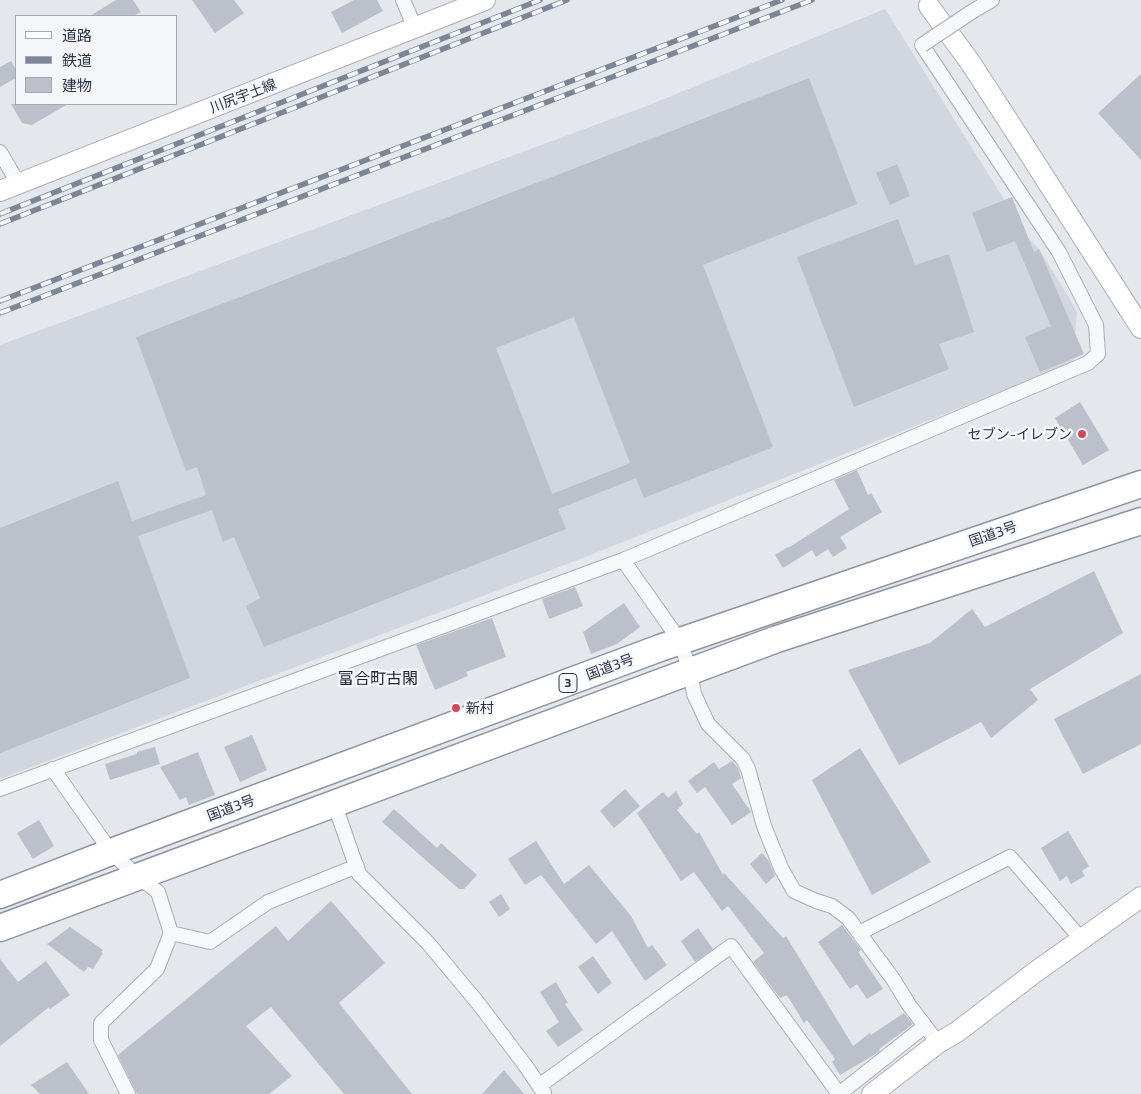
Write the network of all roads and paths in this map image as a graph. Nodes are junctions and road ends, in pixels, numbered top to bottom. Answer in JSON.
{"nodes":[{"id":1,"x":403,"y":0,"type":"edge"},
{"id":2,"x":485,"y":0,"type":"edge"},
{"id":3,"x":992,"y":0,"type":"edge"},
{"id":4,"x":929,"y":6,"type":"dead end"},
{"id":5,"x":415,"y":28,"type":"junction"},
{"id":6,"x":0,"y":152,"type":"edge"},
{"id":7,"x":9,"y":187,"type":"edge"},
{"id":8,"x":1141,"y":328,"type":"edge"},
{"id":9,"x":1141,"y":484,"type":"edge"},
{"id":10,"x":1141,"y":520,"type":"edge"},
{"id":11,"x":623,"y":560,"type":"junction"},
{"id":12,"x":680,"y":641,"type":"junction"},
{"id":13,"x":690,"y":671,"type":"junction"},
{"id":14,"x":54,"y":769,"type":"junction"},
{"id":15,"x":0,"y":789,"type":"edge"},
{"id":16,"x":334,"y":803,"type":"junction"},
{"id":17,"x":111,"y":852,"type":"junction"},
{"id":18,"x":357,"y":866,"type":"junction"},
{"id":19,"x":137,"y":876,"type":"junction"},
{"id":20,"x":0,"y":895,"type":"edge"},
{"id":21,"x":1141,"y":897,"type":"edge"},
{"id":22,"x":0,"y":928,"type":"edge"},
{"id":23,"x":171,"y":933,"type":"junction"},
{"id":24,"x":860,"y":933,"type":"junction"},
{"id":25,"x":1082,"y":940,"type":"junction"},
{"id":26,"x":925,"y":1026,"type":"junction"},
{"id":27,"x":938,"y":1043,"type":"junction"},
{"id":28,"x":541,"y":1090,"type":"edge"},
{"id":29,"x":128,"y":1094,"type":"edge"},
{"id":30,"x":872,"y":1094,"type":"edge"}],
"edges":[{"from":1,"to":5,"type":"street"},
{"from":2,"to":5,"type":"street","name":"川尻宇土線"},
{"from":3,"to":11,"type":"street","bridge":true},
{"from":4,"to":8,"type":"street"},
{"from":5,"to":7,"type":"street","name":"川尻宇土線"},
{"from":6,"to":7,"type":"street"},
{"from":9,"to":12,"type":"highway","name":"国道3号","number":"3"},
{"from":10,"to":13,"type":"highway","number":"3"},
{"from":11,"to":12,"type":"street"},
{"from":11,"to":14,"type":"street"},
{"from":12,"to":13,"type":"street"},
{"from":12,"to":17,"type":"highway","name":"国道3号","number":"3"},
{"from":13,"to":16,"type":"highway","number":"3"},
{"from":13,"to":24,"type":"street"},
{"from":14,"to":15,"type":"street"},
{"from":14,"to":17,"type":"street"},
{"from":16,"to":18,"type":"street"},
{"from":16,"to":19,"type":"highway","number":"3"},
{"from":17,"to":19,"type":"street"},
{"from":17,"to":20,"type":"highway","name":"国道3号","number":"3"},
{"from":18,"to":23,"type":"street"},
{"from":18,"to":28,"type":"street"},
{"from":19,"to":22,"type":"highway","number":"3"},
{"from":19,"to":23,"type":"street"},
{"from":21,"to":25,"type":"street"},
{"from":23,"to":29,"type":"street"},
{"from":24,"to":25,"type":"street"},
{"from":24,"to":26,"type":"street"},
{"from":25,"to":27,"type":"street"},
{"from":26,"to":27,"type":"street"},
{"from":26,"to":28,"type":"street"},
{"from":27,"to":30,"type":"street"}]}
